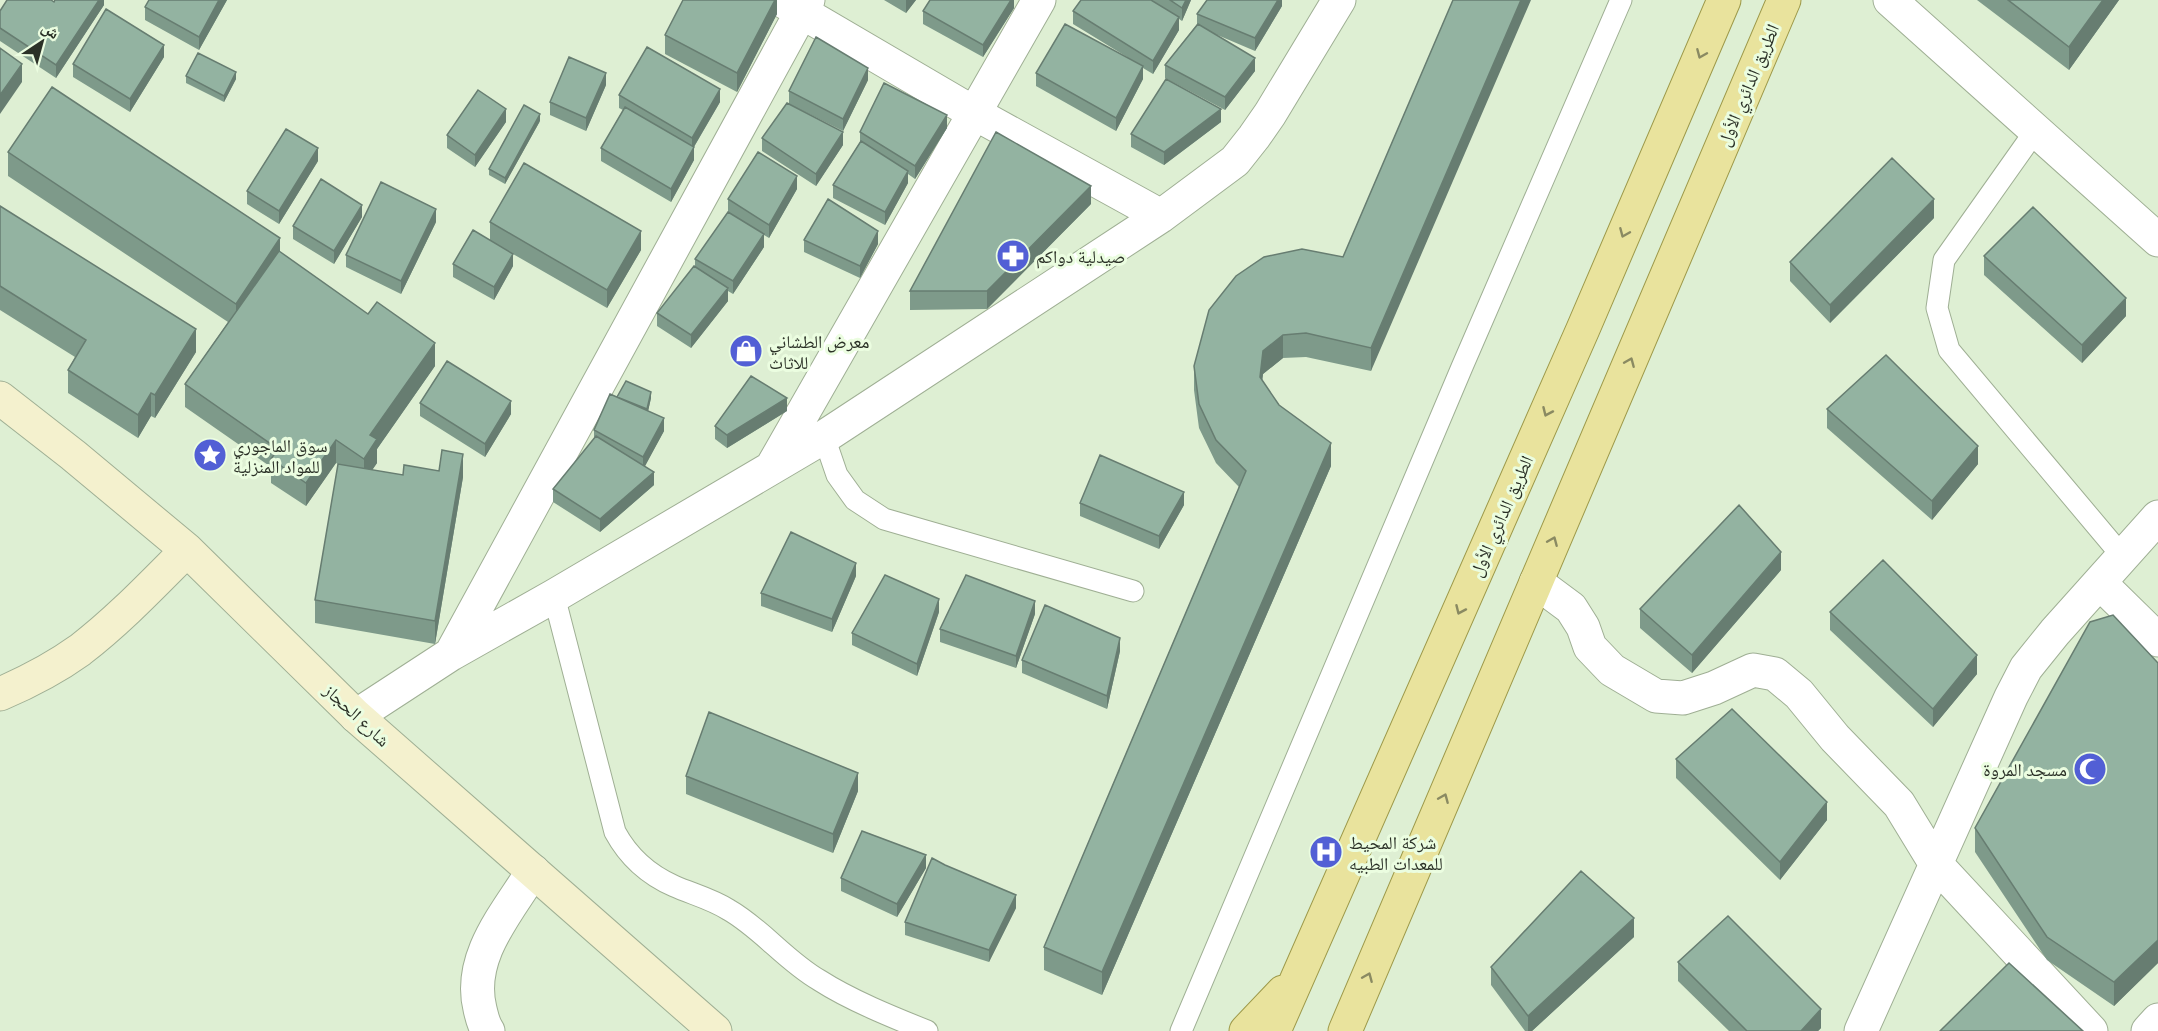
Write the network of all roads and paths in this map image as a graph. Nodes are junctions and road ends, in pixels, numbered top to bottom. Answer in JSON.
{"nodes":[{"id":1,"x":1039,"y":0,"type":"edge"},
{"id":2,"x":1339,"y":0,"type":"edge"},
{"id":3,"x":1621,"y":0,"type":"edge"},
{"id":4,"x":1724,"y":0,"type":"edge"},
{"id":5,"x":1784,"y":0,"type":"edge"},
{"id":6,"x":1891,"y":0,"type":"edge"},
{"id":7,"x":796,"y":4,"type":"edge"},
{"id":8,"x":974,"y":113,"type":"junction"},
{"id":9,"x":2036,"y":130,"type":"junction"},
{"id":10,"x":1161,"y":216,"type":"junction"},
{"id":11,"x":2158,"y":240,"type":"edge"},
{"id":12,"x":0,"y":398,"type":"edge"},
{"id":13,"x":824,"y":437,"type":"junction"},
{"id":14,"x":770,"y":469,"type":"junction"},
{"id":15,"x":2158,"y":517,"type":"edge"},
{"id":16,"x":187,"y":550,"type":"junction"},
{"id":17,"x":2123,"y":557,"type":"junction"},
{"id":18,"x":1536,"y":582,"type":"junction"},
{"id":19,"x":2100,"y":583,"type":"junction"},
{"id":20,"x":1133,"y":591,"type":"dead end"},
{"id":21,"x":554,"y":596,"type":"junction"},
{"id":22,"x":2158,"y":640,"type":"edge"},
{"id":23,"x":451,"y":654,"type":"junction"},
{"id":24,"x":0,"y":694,"type":"edge"},
{"id":25,"x":356,"y":716,"type":"junction"},
{"id":26,"x":1935,"y":863,"type":"junction"},
{"id":27,"x":533,"y":871,"type":"junction"},
{"id":28,"x":1299,"y":975,"type":"junction"},
{"id":29,"x":2158,"y":1020,"type":"edge"},
{"id":30,"x":488,"y":1031,"type":"edge"},
{"id":31,"x":715,"y":1031,"type":"edge"},
{"id":32,"x":927,"y":1031,"type":"edge"},
{"id":33,"x":1181,"y":1031,"type":"edge"},
{"id":34,"x":1246,"y":1031,"type":"edge"},
{"id":35,"x":1274,"y":1031,"type":"edge"},
{"id":36,"x":1345,"y":1031,"type":"edge"},
{"id":37,"x":1861,"y":1031,"type":"edge"},
{"id":38,"x":2091,"y":1031,"type":"edge"},
{"id":39,"x":2148,"y":1031,"type":"edge"}],
"edges":[{"from":1,"to":8,"type":"street"},
{"from":2,"to":10,"type":"street"},
{"from":3,"to":33,"type":"lane"},
{"from":4,"to":28,"type":"main road","name":"الطريق الدائري الأول","one_way":true},
{"from":18,"to":5,"type":"main road","name":"الطريق الدائري الأول","one_way":true},
{"from":6,"to":9,"type":"street"},
{"from":7,"to":8,"type":"street"},
{"from":7,"to":23,"type":"street"},
{"from":8,"to":10,"type":"street"},
{"from":8,"to":14,"type":"street"},
{"from":9,"to":11,"type":"street"},
{"from":9,"to":17,"type":"lane"},
{"from":10,"to":13,"type":"street"},
{"from":12,"to":16,"type":"main road","name":"شارع الحجاز"},
{"from":13,"to":14,"type":"street"},
{"from":13,"to":20,"type":"lane"},
{"from":14,"to":21,"type":"street"},
{"from":15,"to":17,"type":"street"},
{"from":16,"to":24,"type":"main road"},
{"from":16,"to":25,"type":"main road","name":"شارع الحجاز"},
{"from":17,"to":19,"type":"street"},
{"from":18,"to":26,"type":"street"},
{"from":36,"to":18,"type":"main road","name":"الطريق الدائري الأول","one_way":true},
{"from":19,"to":22,"type":"street"},
{"from":19,"to":26,"type":"street"},
{"from":21,"to":23,"type":"street"},
{"from":21,"to":32,"type":"lane"},
{"from":23,"to":25,"type":"street"},
{"from":25,"to":27,"type":"main road","name":"شارع الحجاز"},
{"from":26,"to":37,"type":"street"},
{"from":26,"to":38,"type":"street"},
{"from":27,"to":30,"type":"street"},
{"from":27,"to":31,"type":"main road","name":"شارع الحجاز"},
{"from":28,"to":34,"type":"main road"},
{"from":28,"to":35,"type":"main road","name":"الطريق الدائري الأول"},
{"from":29,"to":39,"type":"street"}]}
